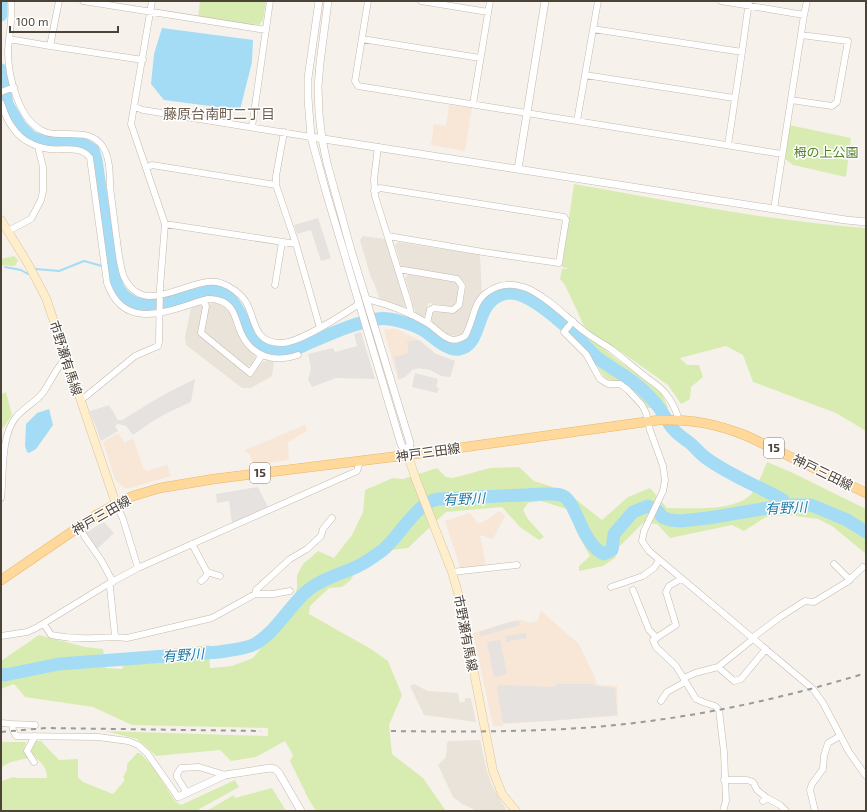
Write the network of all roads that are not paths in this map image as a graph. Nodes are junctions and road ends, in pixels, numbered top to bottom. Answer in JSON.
{"nodes":[{"id":1,"x":11,"y":1,"type":"edge"},
{"id":2,"x":58,"y":1,"type":"edge"},
{"id":3,"x":83,"y":1,"type":"edge"},
{"id":4,"x":152,"y":1,"type":"edge"},
{"id":5,"x":270,"y":1,"type":"edge"},
{"id":6,"x":319,"y":1,"type":"edge"},
{"id":7,"x":328,"y":1,"type":"edge"},
{"id":8,"x":368,"y":1,"type":"edge"},
{"id":9,"x":421,"y":1,"type":"edge"},
{"id":10,"x":490,"y":1,"type":"edge"},
{"id":11,"x":544,"y":1,"type":"edge"},
{"id":12,"x":598,"y":1,"type":"edge"},
{"id":13,"x":721,"y":1,"type":"edge"},
{"id":14,"x":807,"y":1,"type":"edge"},
{"id":15,"x":748,"y":3,"type":"edge"},
{"id":16,"x":150,"y":12,"type":"junction"},
{"id":17,"x":488,"y":12,"type":"junction"},
{"id":18,"x":804,"y":15,"type":"junction"},
{"id":19,"x":592,"y":29,"type":"junction"},
{"id":20,"x":266,"y":30,"type":"junction"},
{"id":21,"x":801,"y":35,"type":"junction"},
{"id":22,"x":9,"y":39,"type":"junction"},
{"id":23,"x":362,"y":39,"type":"junction"},
{"id":24,"x":50,"y":46,"type":"junction"},
{"id":25,"x":742,"y":52,"type":"junction"},
{"id":26,"x":480,"y":58,"type":"junction"},
{"id":27,"x":143,"y":60,"type":"junction"},
{"id":28,"x":585,"y":75,"type":"junction"},
{"id":29,"x":12,"y":88,"type":"junction"},
{"id":30,"x":1,"y":92,"type":"edge"},
{"id":31,"x":734,"y":98,"type":"junction"},
{"id":32,"x":791,"y":100,"type":"junction"},
{"id":33,"x":1,"y":103,"type":"edge"},
{"id":34,"x":473,"y":104,"type":"junction"},
{"id":35,"x":135,"y":107,"type":"junction"},
{"id":36,"x":527,"y":113,"type":"junction"},
{"id":37,"x":577,"y":121,"type":"junction"},
{"id":38,"x":252,"y":127,"type":"junction"},
{"id":39,"x":284,"y":132,"type":"junction"},
{"id":40,"x":311,"y":137,"type":"junction"},
{"id":41,"x":322,"y":139,"type":"junction"},
{"id":42,"x":728,"y":145,"type":"junction"},
{"id":43,"x":38,"y":146,"type":"junction"},
{"id":44,"x":378,"y":147,"type":"junction"},
{"id":45,"x":782,"y":154,"type":"junction"},
{"id":46,"x":146,"y":168,"type":"junction"},
{"id":47,"x":518,"y":169,"type":"junction"},
{"id":48,"x":276,"y":185,"type":"junction"},
{"id":49,"x":374,"y":191,"type":"junction"},
{"id":50,"x":774,"y":209,"type":"junction"},
{"id":51,"x":1,"y":220,"type":"edge"},
{"id":52,"x":866,"y":222,"type":"edge"},
{"id":53,"x":165,"y":224,"type":"junction"},
{"id":54,"x":8,"y":231,"type":"junction"},
{"id":55,"x":388,"y":236,"type":"junction"},
{"id":56,"x":282,"y":242,"type":"junction"},
{"id":57,"x":296,"y":244,"type":"junction"},
{"id":58,"x":398,"y":269,"type":"junction"},
{"id":59,"x":275,"y":285,"type":"dead end"},
{"id":60,"x":161,"y":297,"type":"junction"},
{"id":61,"x":366,"y":299,"type":"junction"},
{"id":62,"x":203,"y":301,"type":"junction"},
{"id":63,"x":359,"y":304,"type":"junction"},
{"id":64,"x":161,"y":311,"type":"junction"},
{"id":65,"x":411,"y":315,"type":"junction"},
{"id":66,"x":572,"y":322,"type":"junction"},
{"id":67,"x":427,"y":323,"type":"junction"},
{"id":68,"x":320,"y":328,"type":"junction"},
{"id":69,"x":262,"y":355,"type":"junction"},
{"id":70,"x":298,"y":355,"type":"dead end"},
{"id":71,"x":66,"y":358,"type":"junction"},
{"id":72,"x":80,"y":399,"type":"junction"},
{"id":73,"x":678,"y":419,"type":"junction"},
{"id":74,"x":648,"y":421,"type":"junction"},
{"id":75,"x":408,"y":455,"type":"junction"},
{"id":76,"x":360,"y":461,"type":"junction"},
{"id":77,"x":866,"y":493,"type":"edge"},
{"id":78,"x":1,"y":498,"type":"edge"},
{"id":79,"x":116,"y":504,"type":"junction"},
{"id":80,"x":332,"y":518,"type":"dead end"},
{"id":81,"x":79,"y":526,"type":"junction"},
{"id":82,"x":192,"y":544,"type":"junction"},
{"id":83,"x":659,"y":560,"type":"junction"},
{"id":84,"x":834,"y":564,"type":"dead end"},
{"id":85,"x":517,"y":565,"type":"dead end"},
{"id":86,"x":863,"y":567,"type":"dead end"},
{"id":87,"x":138,"y":568,"type":"junction"},
{"id":88,"x":208,"y":572,"type":"junction"},
{"id":89,"x":452,"y":572,"type":"junction"},
{"id":90,"x":220,"y":576,"type":"dead end"},
{"id":91,"x":681,"y":579,"type":"junction"},
{"id":92,"x":1,"y":580,"type":"edge"},
{"id":93,"x":850,"y":580,"type":"junction"},
{"id":94,"x":201,"y":581,"type":"dead end"},
{"id":95,"x":110,"y":583,"type":"junction"},
{"id":96,"x":611,"y":587,"type":"dead end"},
{"id":97,"x":633,"y":590,"type":"dead end"},
{"id":98,"x":290,"y":591,"type":"dead end"},
{"id":99,"x":255,"y":594,"type":"junction"},
{"id":100,"x":44,"y":624,"type":"junction"},
{"id":101,"x":1,"y":636,"type":"edge"},
{"id":102,"x":115,"y":636,"type":"junction"},
{"id":103,"x":657,"y":638,"type":"junction"},
{"id":104,"x":752,"y":639,"type":"junction"},
{"id":105,"x":766,"y":650,"type":"junction"},
{"id":106,"x":718,"y":667,"type":"junction"},
{"id":107,"x":685,"y":680,"type":"junction"},
{"id":108,"x":661,"y":702,"type":"dead end"},
{"id":109,"x":1,"y":723,"type":"edge"},
{"id":110,"x":12,"y":724,"type":"junction"},
{"id":111,"x":35,"y":725,"type":"dead end"},
{"id":112,"x":35,"y":736,"type":"junction"},
{"id":113,"x":840,"y":736,"type":"junction"},
{"id":114,"x":34,"y":762,"type":"dead end"},
{"id":115,"x":225,"y":775,"type":"junction"},
{"id":116,"x":866,"y":776,"type":"edge"},
{"id":117,"x":724,"y":780,"type":"junction"},
{"id":118,"x":186,"y":794,"type":"junction"},
{"id":119,"x":178,"y":798,"type":"joint"},
{"id":120,"x":300,"y":811,"type":"edge"},
{"id":121,"x":516,"y":811,"type":"edge"},
{"id":122,"x":723,"y":811,"type":"edge"},
{"id":123,"x":786,"y":811,"type":"edge"},
{"id":124,"x":815,"y":811,"type":"edge"}],
"edges":[{"from":1,"to":22,"type":"street"},
{"from":2,"to":24,"type":"street"},
{"from":3,"to":16,"type":"street"},
{"from":4,"to":16,"type":"street"},
{"from":5,"to":20,"type":"street"},
{"from":6,"to":40,"type":"street"},
{"from":7,"to":41,"type":"street"},
{"from":8,"to":23,"type":"street"},
{"from":9,"to":17,"type":"street"},
{"from":10,"to":17,"type":"street"},
{"from":11,"to":36,"type":"street"},
{"from":12,"to":19,"type":"street"},
{"from":13,"to":15,"type":"street"},
{"from":14,"to":18,"type":"street"},
{"from":15,"to":18,"type":"street"},
{"from":15,"to":25,"type":"street"},
{"from":16,"to":20,"type":"street"},
{"from":16,"to":27,"type":"street"},
{"from":17,"to":26,"type":"street"},
{"from":18,"to":21,"type":"street"},
{"from":19,"to":25,"type":"street"},
{"from":19,"to":28,"type":"street"},
{"from":20,"to":38,"type":"street"},
{"from":21,"to":32,"type":"street"},
{"from":21,"to":32,"type":"street"},
{"from":22,"to":24,"type":"street"},
{"from":22,"to":29,"type":"street"},
{"from":23,"to":26,"type":"street"},
{"from":23,"to":34,"type":"street"},
{"from":24,"to":27,"type":"street"},
{"from":25,"to":31,"type":"street"},
{"from":26,"to":34,"type":"street"},
{"from":27,"to":35,"type":"street"},
{"from":28,"to":31,"type":"street"},
{"from":28,"to":37,"type":"street"},
{"from":29,"to":30,"type":"street"},
{"from":29,"to":60,"type":"street"},
{"from":31,"to":42,"type":"street"},
{"from":32,"to":45,"type":"street"},
{"from":33,"to":43,"type":"street"},
{"from":34,"to":36,"type":"street"},
{"from":35,"to":38,"type":"street"},
{"from":35,"to":46,"type":"street"},
{"from":36,"to":37,"type":"street"},
{"from":36,"to":47,"type":"street"},
{"from":37,"to":42,"type":"street"},
{"from":38,"to":39,"type":"street"},
{"from":39,"to":40,"type":"street"},
{"from":39,"to":48,"type":"street"},
{"from":40,"to":41,"type":"street"},
{"from":40,"to":63,"type":"street"},
{"from":41,"to":44,"type":"street"},
{"from":41,"to":61,"type":"street"},
{"from":42,"to":45,"type":"street"},
{"from":43,"to":54,"type":"street"},
{"from":43,"to":64,"type":"street"},
{"from":44,"to":47,"type":"street"},
{"from":44,"to":49,"type":"street"},
{"from":45,"to":50,"type":"street"},
{"from":46,"to":48,"type":"street"},
{"from":46,"to":53,"type":"street"},
{"from":47,"to":50,"type":"street"},
{"from":48,"to":57,"type":"street"},
{"from":49,"to":55,"type":"street"},
{"from":49,"to":55,"type":"street"},
{"from":50,"to":52,"type":"street"},
{"from":51,"to":54,"type":"main road","name":"市野瀬有馬線"},
{"from":53,"to":56,"type":"street"},
{"from":53,"to":60,"type":"street"},
{"from":54,"to":71,"type":"main road","name":"市野瀬有馬線"},
{"from":55,"to":58,"type":"street"},
{"from":56,"to":57,"type":"street"},
{"from":56,"to":59,"type":"street"},
{"from":57,"to":68,"type":"street"},
{"from":58,"to":65,"type":"street"},
{"from":58,"to":67,"type":"street"},
{"from":60,"to":64,"type":"street"},
{"from":60,"to":68,"type":"street"},
{"from":61,"to":65,"type":"street"},
{"from":61,"to":75,"type":"street"},
{"from":62,"to":64,"type":"street"},
{"from":62,"to":69,"type":"street"},
{"from":62,"to":69,"type":"street"},
{"from":63,"to":68,"type":"street"},
{"from":63,"to":75,"type":"street"},
{"from":64,"to":72,"type":"street"},
{"from":65,"to":67,"type":"street"},
{"from":66,"to":67,"type":"street"},
{"from":66,"to":73,"type":"street"},
{"from":66,"to":74,"type":"street"},
{"from":69,"to":70,"type":"street"},
{"from":71,"to":72,"type":"main road","name":"市野瀬有馬線"},
{"from":71,"to":78,"type":"street"},
{"from":72,"to":79,"type":"main road","name":"市野瀬有馬線"},
{"from":73,"to":74,"type":"main road","name":"神戸三田線","number":"15"},
{"from":73,"to":77,"type":"main road","name":"神戸三田線","number":"15"},
{"from":74,"to":75,"type":"main road","name":"神戸三田線","number":"15"},
{"from":74,"to":83,"type":"street"},
{"from":75,"to":76,"type":"main road","name":"神戸三田線","number":"15"},
{"from":75,"to":89,"type":"main road","name":"市野瀬有馬線"},
{"from":76,"to":79,"type":"main road","name":"神戸三田線","number":"15"},
{"from":76,"to":82,"type":"street"},
{"from":79,"to":81,"type":"main road","name":"神戸三田線","number":"15"},
{"from":79,"to":87,"type":"street"},
{"from":80,"to":99,"type":"street"},
{"from":81,"to":92,"type":"main road","name":"神戸三田線","number":"15"},
{"from":81,"to":95,"type":"street"},
{"from":82,"to":87,"type":"street"},
{"from":82,"to":88,"type":"street"},
{"from":83,"to":91,"type":"street"},
{"from":83,"to":96,"type":"street"},
{"from":84,"to":93,"type":"street"},
{"from":85,"to":89,"type":"street"},
{"from":86,"to":93,"type":"street"},
{"from":87,"to":95,"type":"street"},
{"from":88,"to":90,"type":"street"},
{"from":88,"to":94,"type":"street"},
{"from":89,"to":121,"type":"main road","name":"市野瀬有馬線"},
{"from":91,"to":103,"type":"street"},
{"from":91,"to":104,"type":"street"},
{"from":93,"to":104,"type":"street"},
{"from":95,"to":100,"type":"street"},
{"from":95,"to":102,"type":"street"},
{"from":97,"to":103,"type":"street"},
{"from":98,"to":99,"type":"street"},
{"from":99,"to":102,"type":"street"},
{"from":100,"to":101,"type":"street"},
{"from":100,"to":102,"type":"street"},
{"from":103,"to":107,"type":"street"},
{"from":104,"to":105,"type":"street"},
{"from":104,"to":106,"type":"street"},
{"from":105,"to":106,"type":"street"},
{"from":105,"to":113,"type":"street"},
{"from":106,"to":107,"type":"street"},
{"from":107,"to":108,"type":"street"},
{"from":107,"to":117,"type":"street"},
{"from":109,"to":110,"type":"street"},
{"from":110,"to":111,"type":"street"},
{"from":110,"to":112,"type":"street"},
{"from":112,"to":114,"type":"street"},
{"from":112,"to":119,"type":"street"},
{"from":113,"to":116,"type":"street"},
{"from":113,"to":124,"type":"street"},
{"from":115,"to":118,"type":"street"},
{"from":115,"to":118,"type":"street"},
{"from":115,"to":120,"type":"street"},
{"from":117,"to":122,"type":"street"},
{"from":117,"to":123,"type":"street"},
{"from":118,"to":119,"type":"street"}]}
